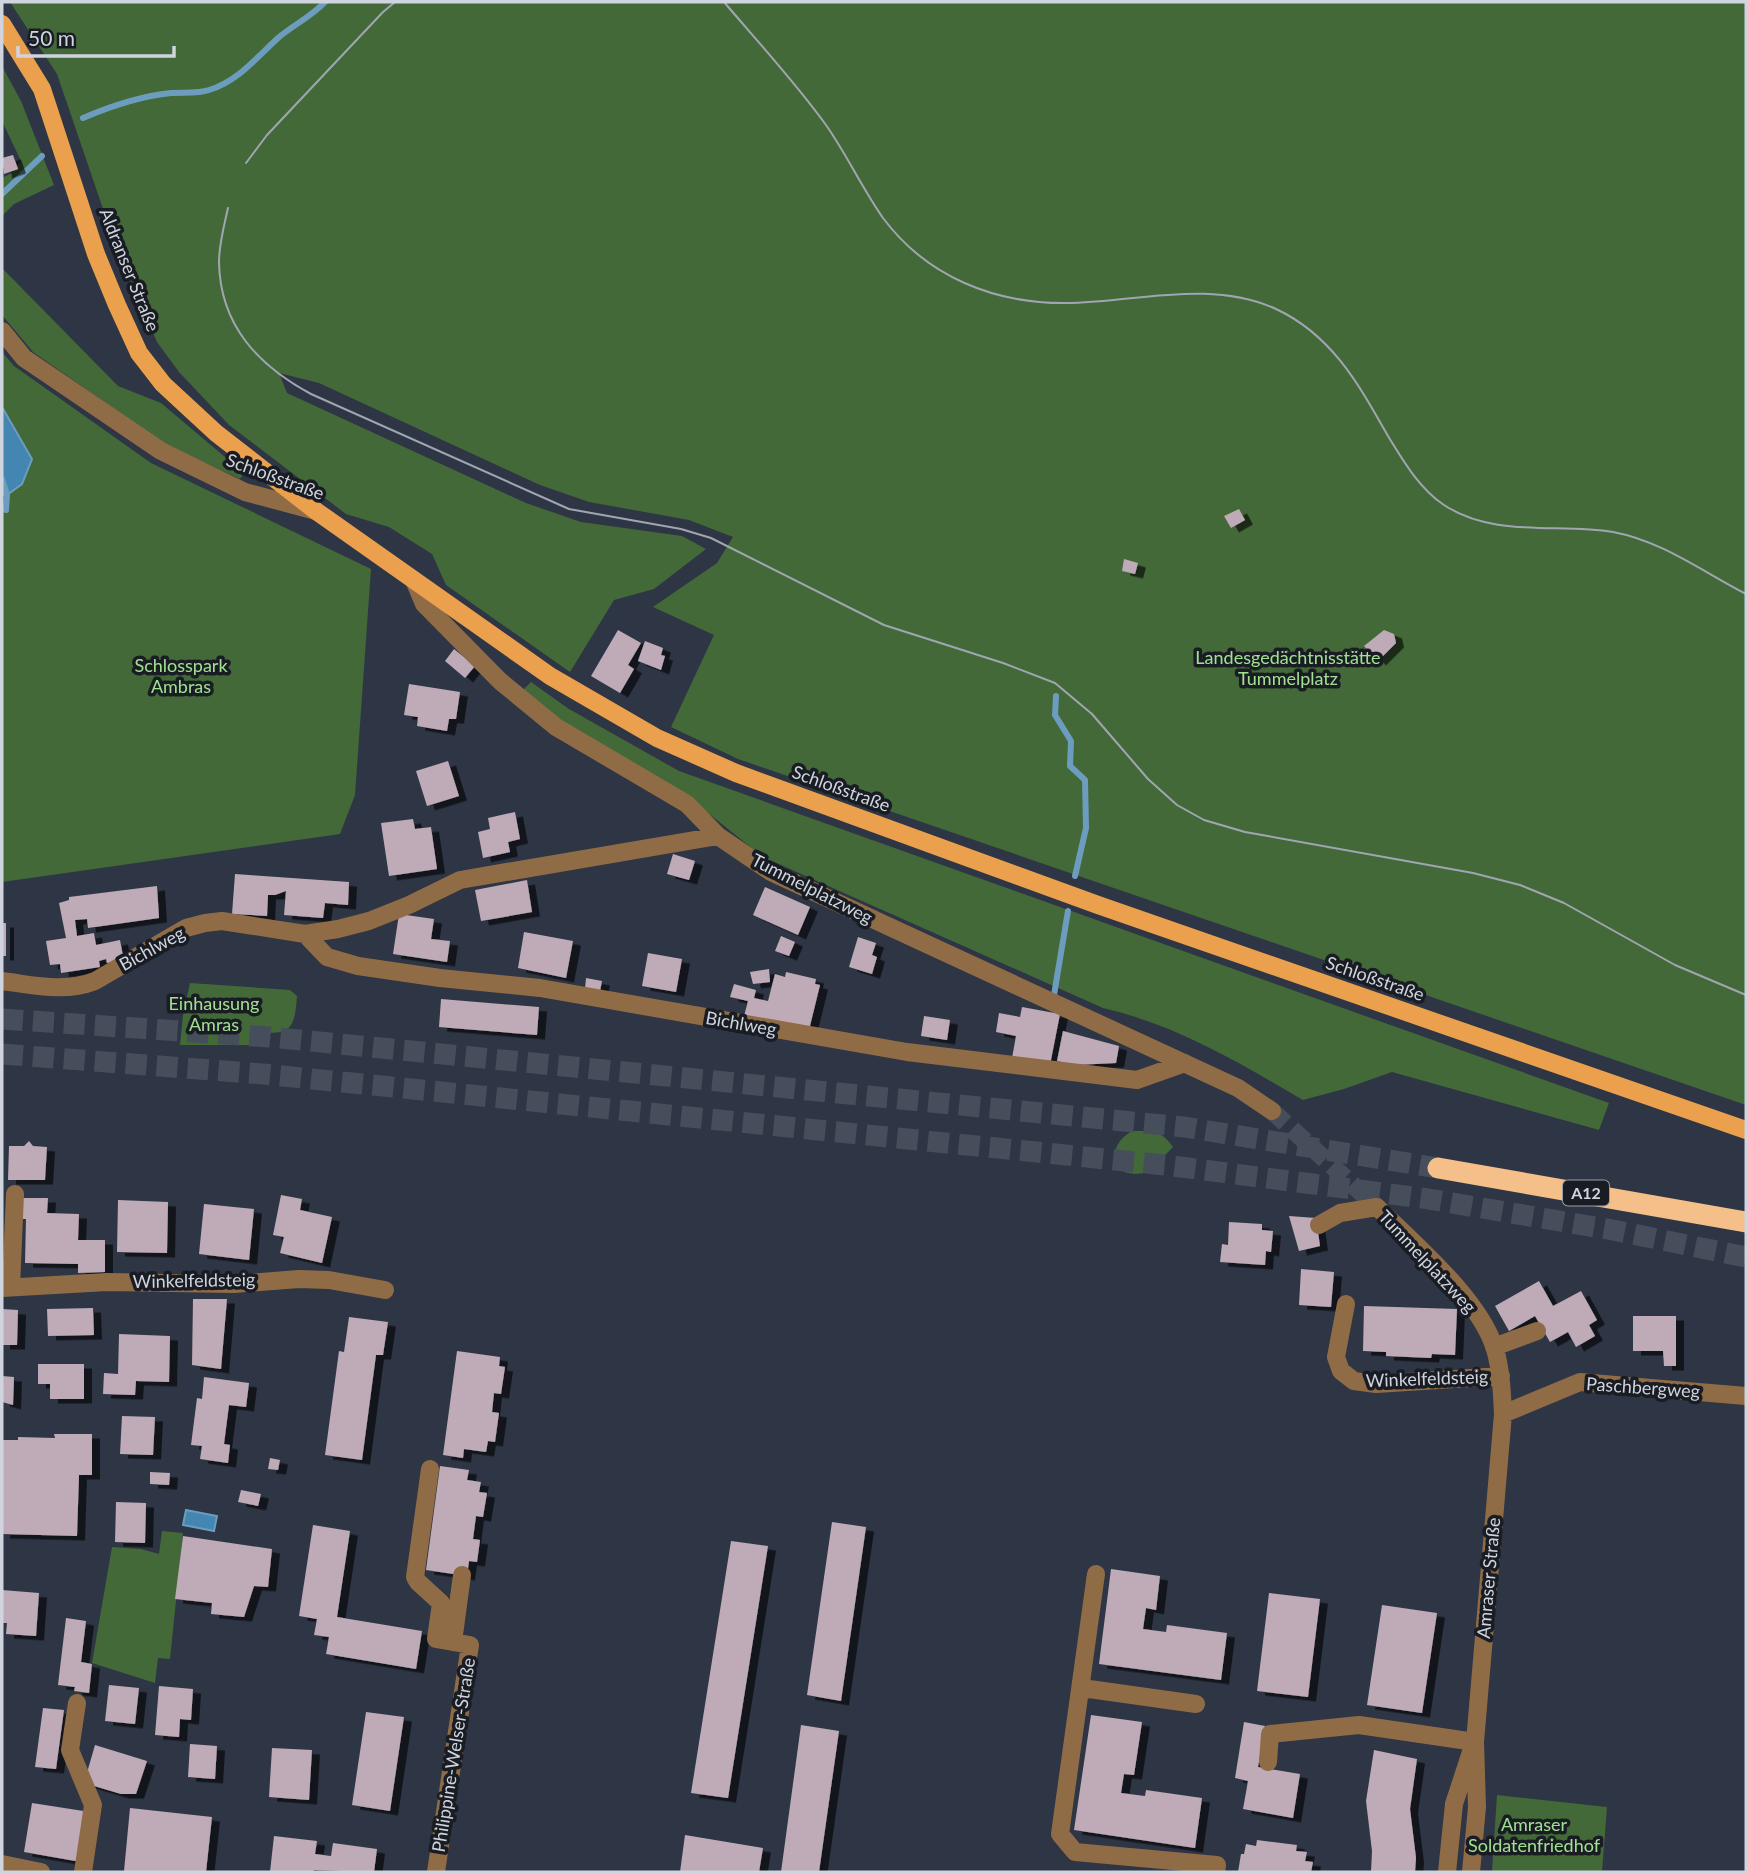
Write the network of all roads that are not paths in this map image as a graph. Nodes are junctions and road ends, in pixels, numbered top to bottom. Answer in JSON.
{"nodes":[{"id":1,"x":2,"y":24,"type":"edge"},
{"id":2,"x":2,"y":331,"type":"edge"},
{"id":3,"x":316,"y":512,"type":"junction"},
{"id":4,"x":414,"y":580,"type":"junction"},
{"id":5,"x":718,"y":836,"type":"junction"},
{"id":6,"x":305,"y":934,"type":"junction"},
{"id":7,"x":2,"y":981,"type":"edge"},
{"id":8,"x":1185,"y":1063,"type":"junction"},
{"id":9,"x":1272,"y":1111,"type":"tunnel mouth"},
{"id":10,"x":1746,"y":1130,"type":"edge"},
{"id":11,"x":1438,"y":1168,"type":"tunnel mouth"},
{"id":12,"x":15,"y":1194,"type":"dead end"},
{"id":13,"x":1746,"y":1222,"type":"edge"},
{"id":14,"x":1319,"y":1225,"type":"dead end"},
{"id":15,"x":7,"y":1288,"type":"edge"},
{"id":16,"x":385,"y":1290,"type":"dead end"},
{"id":17,"x":1346,"y":1304,"type":"dead end"},
{"id":18,"x":1536,"y":1331,"type":"dead end"},
{"id":19,"x":1494,"y":1347,"type":"junction"},
{"id":20,"x":1501,"y":1376,"type":"junction"},
{"id":21,"x":1746,"y":1396,"type":"edge"},
{"id":22,"x":1503,"y":1414,"type":"junction"},
{"id":23,"x":430,"y":1469,"type":"dead end"},
{"id":24,"x":1096,"y":1574,"type":"dead end"},
{"id":25,"x":463,"y":1575,"type":"dead end"},
{"id":26,"x":453,"y":1642,"type":"junction"},
{"id":27,"x":1082,"y":1688,"type":"junction"},
{"id":28,"x":77,"y":1703,"type":"dead end"},
{"id":29,"x":1196,"y":1704,"type":"dead end"},
{"id":30,"x":1475,"y":1742,"type":"junction"},
{"id":31,"x":1268,"y":1762,"type":"dead end"},
{"id":32,"x":2,"y":1864,"type":"edge"},
{"id":33,"x":41,"y":1872,"type":"edge"},
{"id":34,"x":83,"y":1872,"type":"edge"},
{"id":35,"x":436,"y":1872,"type":"edge"},
{"id":36,"x":1216,"y":1872,"type":"edge"},
{"id":37,"x":1447,"y":1872,"type":"edge"},
{"id":38,"x":1471,"y":1872,"type":"edge"}],
"edges":[{"from":1,"to":3,"type":"main road","name":"Aldranser Straße"},
{"from":2,"to":3,"type":"street","name":"Schloßstraße"},
{"from":3,"to":4,"type":"main road","name":"Schloßstraße"},
{"from":4,"to":5,"type":"street","name":"Tummelplatzweg"},
{"from":4,"to":10,"type":"main road","name":"Schloßstraße"},
{"from":5,"to":6,"type":"street","name":"Bichlweg"},
{"from":5,"to":8,"type":"street","name":"Tummelplatzweg"},
{"from":6,"to":7,"type":"street","name":"Bichlweg"},
{"from":6,"to":8,"type":"street","name":"Bichlweg"},
{"from":8,"to":9,"type":"street","name":"Tummelplatzweg"},
{"from":11,"to":13,"type":"highway","number":"A12"},
{"from":12,"to":15,"type":"street"},
{"from":14,"to":19,"type":"street","name":"Tummelplatzweg"},
{"from":15,"to":16,"type":"street","name":"Winkelfeldsteig"},
{"from":17,"to":20,"type":"street","name":"Winkelfeldsteig"},
{"from":18,"to":19,"type":"street"},
{"from":19,"to":20,"type":"street","name":"Tummelplatzweg"},
{"from":20,"to":22,"type":"street","name":"Tummelplatzweg"},
{"from":21,"to":22,"type":"street","name":"Paschbergweg"},
{"from":22,"to":30,"type":"street","name":"Amraser Straße"},
{"from":23,"to":26,"type":"street","name":"Philippine-Welser-Straße"},
{"from":24,"to":27,"type":"street"},
{"from":25,"to":26,"type":"street"},
{"from":26,"to":35,"type":"street","name":"Philippine-Welser-Straße"},
{"from":27,"to":29,"type":"street"},
{"from":27,"to":36,"type":"street"},
{"from":28,"to":34,"type":"street"},
{"from":30,"to":31,"type":"street"},
{"from":30,"to":37,"type":"street","name":"Amraser Straße"},
{"from":30,"to":38,"type":"street","name":"Amraser Straße"},
{"from":32,"to":33,"type":"street"}]}
